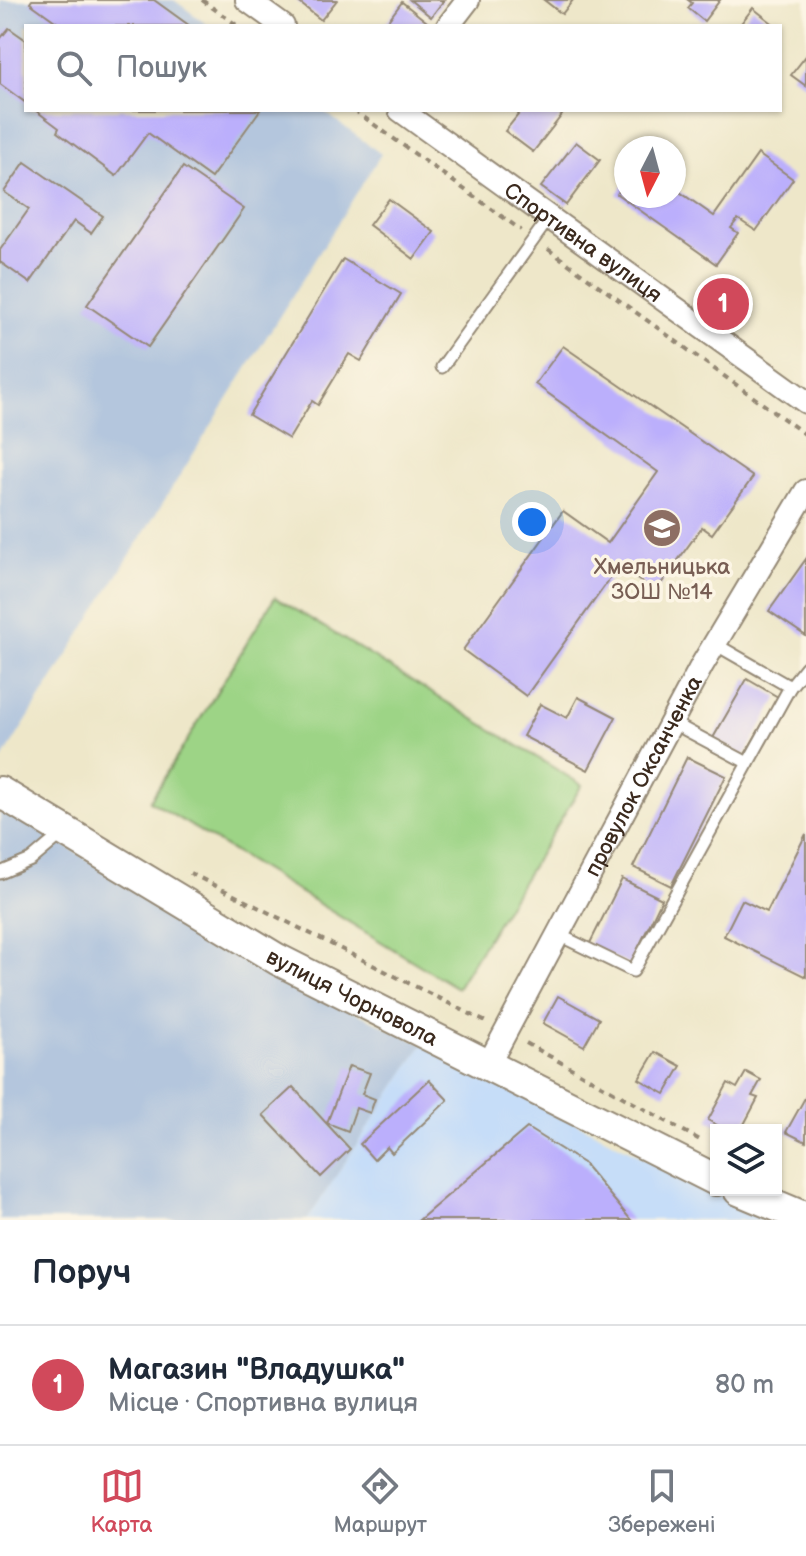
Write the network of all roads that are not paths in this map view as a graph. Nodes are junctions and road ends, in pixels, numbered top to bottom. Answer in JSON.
{"nodes":[{"id":1,"x":247,"y":0,"type":"edge"},
{"id":2,"x":468,"y":0,"type":"edge"},
{"id":3,"x":280,"y":24,"type":"edge"},
{"id":4,"x":450,"y":24,"type":"edge"},
{"id":5,"x":403,"y":112,"type":"edge"},
{"id":6,"x":549,"y":218,"type":"junction"},
{"id":7,"x":442,"y":367,"type":"dead end"},
{"id":8,"x":806,"y":402,"type":"edge"},
{"id":9,"x":806,"y":491,"type":"edge"},
{"id":10,"x":715,"y":644,"type":"junction"},
{"id":11,"x":806,"y":667,"type":"edge"},
{"id":12,"x":790,"y":687,"type":"junction"},
{"id":13,"x":671,"y":722,"type":"junction"},
{"id":14,"x":748,"y":763,"type":"junction"},
{"id":15,"x":0,"y":792,"type":"edge"},
{"id":16,"x":65,"y":832,"type":"junction"},
{"id":17,"x":0,"y":873,"type":"edge"},
{"id":18,"x":557,"y":933,"type":"junction"},
{"id":19,"x":488,"y":1065,"type":"junction"},
{"id":20,"x":710,"y":1177,"type":"edge"},
{"id":21,"x":753,"y":1196,"type":"edge"},
{"id":22,"x":806,"y":1218,"type":"edge"}],
"edges":[{"from":1,"to":3,"type":"street"},
{"from":2,"to":4,"type":"street"},
{"from":5,"to":6,"type":"street","name":"Спортивна вулиця"},
{"from":6,"to":7,"type":"lane"},
{"from":6,"to":8,"type":"street","name":"Спортивна вулиця"},
{"from":9,"to":10,"type":"street","name":"провулок Оксанченка"},
{"from":10,"to":12,"type":"lane"},
{"from":10,"to":13,"type":"street","name":"провулок Оксанченка"},
{"from":11,"to":12,"type":"lane"},
{"from":12,"to":14,"type":"lane"},
{"from":13,"to":14,"type":"lane"},
{"from":13,"to":18,"type":"street","name":"провулок Оксанченка"},
{"from":14,"to":18,"type":"lane"},
{"from":15,"to":16,"type":"street","name":"вулиця Чорновола"},
{"from":16,"to":17,"type":"lane"},
{"from":16,"to":19,"type":"street","name":"вулиця Чорновола"},
{"from":18,"to":19,"type":"street","name":"провулок Оксанченка"},
{"from":19,"to":20,"type":"street","name":"вулиця Чорновола"},
{"from":21,"to":22,"type":"street"}]}
